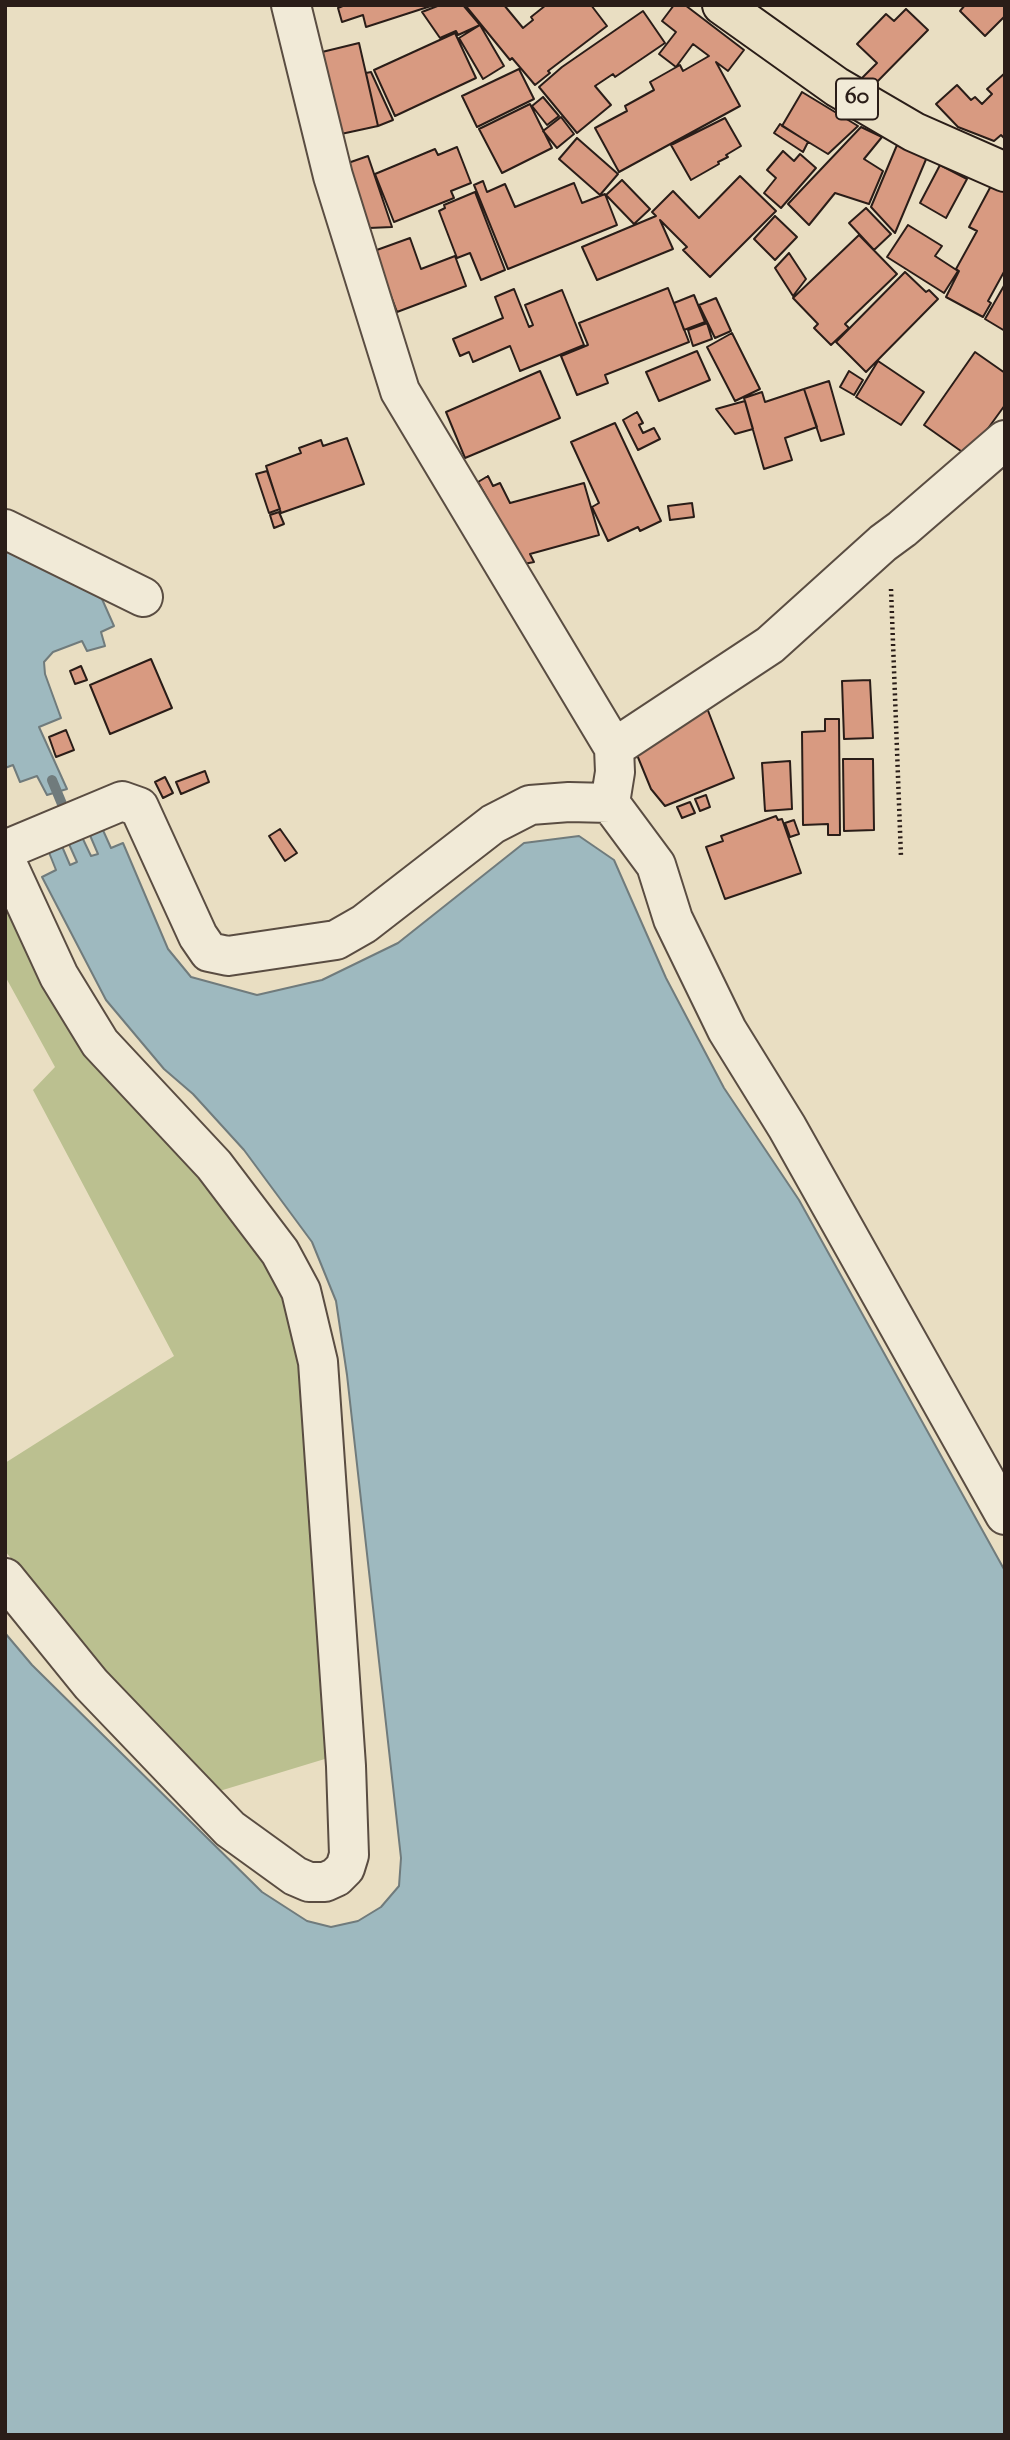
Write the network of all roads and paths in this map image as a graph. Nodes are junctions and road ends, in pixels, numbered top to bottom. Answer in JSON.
{"nodes":[{"id":1,"x":291,"y":5,"type":"edge"},
{"id":2,"x":722,"y":5,"type":"edge"},
{"id":3,"x":1005,"y":172,"type":"edge"},
{"id":4,"x":1005,"y":440,"type":"edge"},
{"id":5,"x":5,"y":529,"type":"edge"},
{"id":6,"x":883,"y":543,"type":"junction"},
{"id":7,"x":143,"y":597,"type":"dead end"},
{"id":8,"x":614,"y":748,"type":"junction"},
{"id":9,"x":610,"y":803,"type":"junction"},
{"id":10,"x":12,"y":850,"type":"edge"},
{"id":11,"x":901,"y":857,"type":"dead end"},
{"id":12,"x":1005,"y":1515,"type":"edge"},
{"id":13,"x":5,"y":1578,"type":"edge"}],
"edges":[{"from":1,"to":8,"type":"street"},
{"from":2,"to":3,"type":"main road","number":"60"},
{"from":4,"to":6,"type":"street"},
{"from":5,"to":7,"type":"street"},
{"from":6,"to":8,"type":"street"},
{"from":6,"to":11,"type":"path"},
{"from":8,"to":9,"type":"street"},
{"from":9,"to":10,"type":"street"},
{"from":9,"to":12,"type":"street"},
{"from":10,"to":13,"type":"street"}]}
